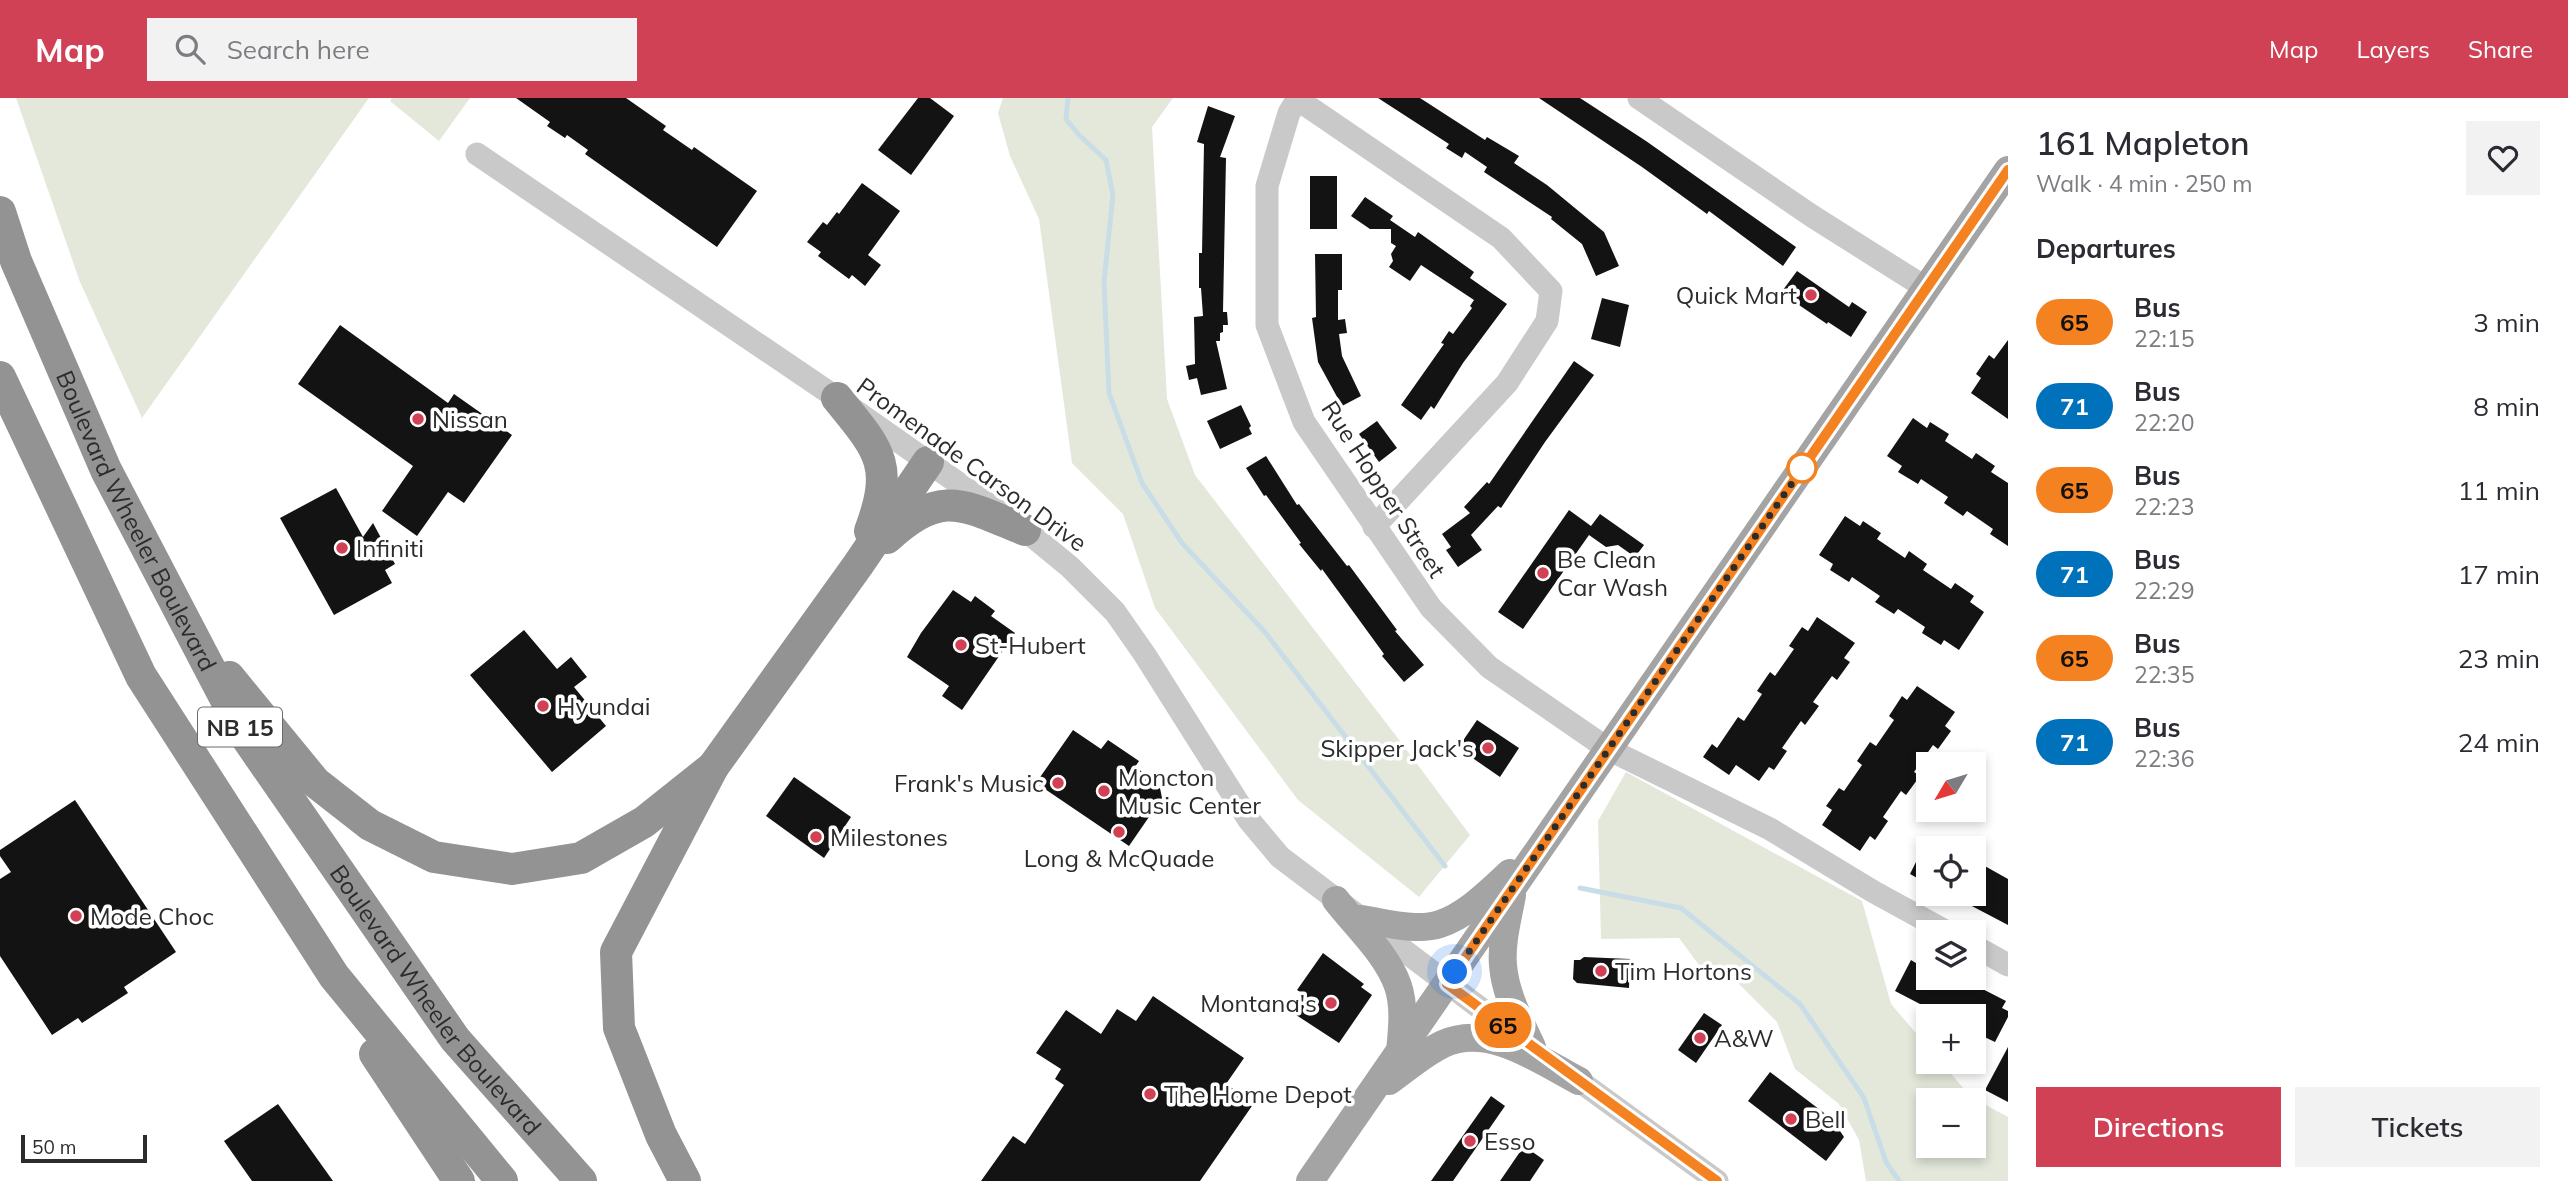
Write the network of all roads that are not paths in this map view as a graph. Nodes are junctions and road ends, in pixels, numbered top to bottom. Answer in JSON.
{"nodes":[{"id":1,"x":1639,"y":98,"type":"edge"},
{"id":2,"x":1298,"y":99,"type":"edge"},
{"id":3,"x":477,"y":154,"type":"dead end"},
{"id":4,"x":2008,"y":170,"type":"edge"},
{"id":5,"x":0,"y":212,"type":"edge"},
{"id":6,"x":1926,"y":288,"type":"junction"},
{"id":7,"x":0,"y":377,"type":"edge"},
{"id":8,"x":73,"y":390,"type":"junction"},
{"id":9,"x":837,"y":398,"type":"junction"},
{"id":10,"x":928,"y":462,"type":"junction"},
{"id":11,"x":1374,"y":527,"type":"junction"},
{"id":12,"x":1025,"y":530,"type":"junction"},
{"id":13,"x":858,"y":565,"type":"junction"},
{"id":14,"x":141,"y":676,"type":"junction"},
{"id":15,"x":1608,"y":749,"type":"junction"},
{"id":16,"x":713,"y":767,"type":"junction"},
{"id":17,"x":1541,"y":846,"type":"junction"},
{"id":18,"x":1513,"y":886,"type":"junction"},
{"id":19,"x":1336,"y":900,"type":"junction"},
{"id":20,"x":1360,"y":919,"type":"junction"},
{"id":21,"x":1925,"y":920,"type":"edge"},
{"id":22,"x":1986,"y":953,"type":"edge"},
{"id":23,"x":2008,"y":965,"type":"edge"},
{"id":24,"x":1447,"y":984,"type":"junction"},
{"id":25,"x":1532,"y":1047,"type":"junction"},
{"id":26,"x":1400,"y":1053,"type":"junction"},
{"id":27,"x":1579,"y":1081,"type":"junction"},
{"id":28,"x":1375,"y":1090,"type":"junction"},
{"id":29,"x":459,"y":1181,"type":"edge"},
{"id":30,"x":502,"y":1181,"type":"edge"},
{"id":31,"x":581,"y":1181,"type":"edge"},
{"id":32,"x":685,"y":1181,"type":"edge"},
{"id":33,"x":1310,"y":1181,"type":"edge"},
{"id":34,"x":1717,"y":1181,"type":"edge"}],
"edges":[{"from":1,"to":6,"type":"street"},
{"from":2,"to":11,"type":"street","name":"Rue Hopper Street"},
{"from":2,"to":11,"type":"street"},
{"from":3,"to":9,"type":"street","name":"Promenade Carson Drive"},
{"from":4,"to":6,"type":"main road"},
{"from":5,"to":8,"type":"highway","name":"Boulevard Wheeler Boulevard","number":"NB 15"},
{"from":6,"to":15,"type":"main road"},
{"from":7,"to":14,"type":"highway","number":"NB 15"},
{"from":8,"to":16,"type":"highway"},
{"from":8,"to":31,"type":"highway","name":"Boulevard Wheeler Boulevard","number":"NB 15"},
{"from":9,"to":10,"type":"street","name":"Promenade Carson Drive"},
{"from":9,"to":13,"type":"highway"},
{"from":10,"to":12,"type":"street","name":"Promenade Carson Drive"},
{"from":10,"to":13,"type":"highway"},
{"from":11,"to":15,"type":"street","name":"Rue Hopper Street"},
{"from":12,"to":13,"type":"highway"},
{"from":12,"to":19,"type":"street","name":"Promenade Carson Drive"},
{"from":13,"to":16,"type":"highway"},
{"from":14,"to":29,"type":"highway"},
{"from":14,"to":30,"type":"highway","number":"NB 15"},
{"from":15,"to":17,"type":"main road"},
{"from":15,"to":21,"type":"street","name":"Rue Hopper Street"},
{"from":16,"to":32,"type":"highway"},
{"from":17,"to":18,"type":"main road"},
{"from":17,"to":20,"type":"main road"},
{"from":18,"to":24,"type":"main road"},
{"from":18,"to":25,"type":"main road"},
{"from":19,"to":20,"type":"street","name":"Promenade Carson Drive"},
{"from":19,"to":26,"type":"main road"},
{"from":20,"to":24,"type":"street","name":"Promenade Carson Drive"},
{"from":22,"to":23,"type":"street"},
{"from":24,"to":25,"type":"street","name":"Promenade Carson Drive"},
{"from":24,"to":26,"type":"main road"},
{"from":25,"to":27,"type":"street","name":"Promenade Carson Drive"},
{"from":26,"to":28,"type":"main road"},
{"from":27,"to":28,"type":"main road"},
{"from":27,"to":34,"type":"street","name":"Promenade Carson Drive"},
{"from":28,"to":33,"type":"main road"}]}
